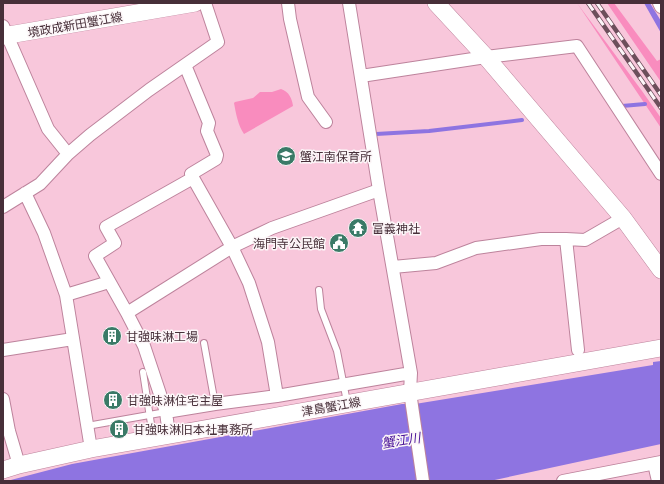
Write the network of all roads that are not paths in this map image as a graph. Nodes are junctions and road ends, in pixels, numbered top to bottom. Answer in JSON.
{"nodes":[{"id":1,"x":195,"y":3,"type":"edge"},
{"id":2,"x":205,"y":3,"type":"edge"},
{"id":3,"x":288,"y":3,"type":"edge"},
{"id":4,"x":349,"y":3,"type":"edge"},
{"id":5,"x":436,"y":3,"type":"edge"},
{"id":6,"x":659,"y":3,"type":"edge"},
{"id":7,"x":661,"y":7,"type":"edge"},
{"id":8,"x":4,"y":33,"type":"edge"},
{"id":9,"x":486,"y":57,"type":"junction"},
{"id":10,"x":185,"y":65,"type":"junction"},
{"id":11,"x":361,"y":76,"type":"junction"},
{"id":12,"x":326,"y":122,"type":"dead end"},
{"id":13,"x":68,"y":154,"type":"junction"},
{"id":14,"x":661,"y":174,"type":"edge"},
{"id":15,"x":193,"y":178,"type":"junction"},
{"id":16,"x":379,"y":190,"type":"junction"},
{"id":17,"x":26,"y":193,"type":"junction"},
{"id":18,"x":3,"y":207,"type":"edge"},
{"id":19,"x":623,"y":218,"type":"junction"},
{"id":20,"x":566,"y":239,"type":"junction"},
{"id":21,"x":232,"y":247,"type":"junction"},
{"id":22,"x":393,"y":267,"type":"junction"},
{"id":23,"x":661,"y":270,"type":"edge"},
{"id":24,"x":109,"y":282,"type":"junction"},
{"id":25,"x":319,"y":290,"type":"dead end"},
{"id":26,"x":66,"y":295,"type":"junction"},
{"id":27,"x":127,"y":313,"type":"junction"},
{"id":28,"x":73,"y":339,"type":"junction"},
{"id":29,"x":204,"y":344,"type":"dead end"},
{"id":30,"x":661,"y":348,"type":"edge"},
{"id":31,"x":3,"y":350,"type":"edge"},
{"id":32,"x":578,"y":350,"type":"dead end"},
{"id":33,"x":143,"y":372,"type":"dead end"},
{"id":34,"x":411,"y":373,"type":"junction"},
{"id":35,"x":344,"y":385,"type":"junction"},
{"id":36,"x":410,"y":395,"type":"junction"},
{"id":37,"x":277,"y":396,"type":"junction"},
{"id":38,"x":3,"y":399,"type":"edge"},
{"id":39,"x":215,"y":404,"type":"junction"},
{"id":40,"x":347,"y":404,"type":"junction"},
{"id":41,"x":166,"y":412,"type":"junction"},
{"id":42,"x":150,"y":415,"type":"junction"},
{"id":43,"x":87,"y":426,"type":"junction"},
{"id":44,"x":161,"y":436,"type":"junction"},
{"id":45,"x":91,"y":449,"type":"junction"},
{"id":46,"x":657,"y":463,"type":"edge"},
{"id":47,"x":19,"y":465,"type":"junction"},
{"id":48,"x":3,"y":470,"type":"edge"},
{"id":49,"x":423,"y":481,"type":"edge"},
{"id":50,"x":563,"y":481,"type":"edge"},
{"id":51,"x":658,"y":481,"type":"edge"}],
"edges":[{"from":1,"to":8,"type":"main road","name":"境政成新田蟹江線"},
{"from":2,"to":10,"type":"street"},
{"from":3,"to":12,"type":"street"},
{"from":4,"to":11,"type":"street"},
{"from":5,"to":9,"type":"main road"},
{"from":6,"to":7,"type":"street"},
{"from":8,"to":13,"type":"street"},
{"from":9,"to":11,"type":"street"},
{"from":9,"to":14,"type":"street"},
{"from":9,"to":19,"type":"main road"},
{"from":10,"to":13,"type":"street"},
{"from":10,"to":15,"type":"street"},
{"from":11,"to":16,"type":"street"},
{"from":13,"to":17,"type":"street"},
{"from":15,"to":21,"type":"street"},
{"from":15,"to":24,"type":"street"},
{"from":16,"to":21,"type":"street"},
{"from":16,"to":22,"type":"street"},
{"from":17,"to":18,"type":"street"},
{"from":17,"to":26,"type":"street"},
{"from":19,"to":20,"type":"street"},
{"from":19,"to":23,"type":"main road"},
{"from":20,"to":22,"type":"street"},
{"from":20,"to":32,"type":"street"},
{"from":21,"to":27,"type":"street"},
{"from":21,"to":37,"type":"street"},
{"from":22,"to":34,"type":"street"},
{"from":24,"to":26,"type":"street"},
{"from":24,"to":27,"type":"street"},
{"from":25,"to":35,"type":"lane"},
{"from":26,"to":28,"type":"street"},
{"from":27,"to":41,"type":"street"},
{"from":28,"to":31,"type":"street"},
{"from":28,"to":43,"type":"street"},
{"from":29,"to":39,"type":"lane"},
{"from":30,"to":36,"type":"main road","name":"津島蟹江線"},
{"from":33,"to":42,"type":"lane"},
{"from":34,"to":35,"type":"street"},
{"from":34,"to":36,"type":"street"},
{"from":35,"to":37,"type":"street"},
{"from":35,"to":40,"type":"lane"},
{"from":36,"to":40,"type":"main road","name":"津島蟹江線"},
{"from":36,"to":49,"type":"street"},
{"from":37,"to":39,"type":"street"},
{"from":38,"to":47,"type":"street"},
{"from":39,"to":41,"type":"street"},
{"from":40,"to":44,"type":"main road","name":"津島蟹江線"},
{"from":41,"to":42,"type":"lane"},
{"from":41,"to":44,"type":"street"},
{"from":42,"to":43,"type":"lane"},
{"from":42,"to":44,"type":"lane"},
{"from":43,"to":45,"type":"street"},
{"from":44,"to":45,"type":"main road","name":"津島蟹江線"},
{"from":45,"to":47,"type":"main road","name":"津島蟹江線"},
{"from":46,"to":50,"type":"street"},
{"from":46,"to":51,"type":"street"},
{"from":47,"to":48,"type":"main road","name":"津島蟹江線"}]}
